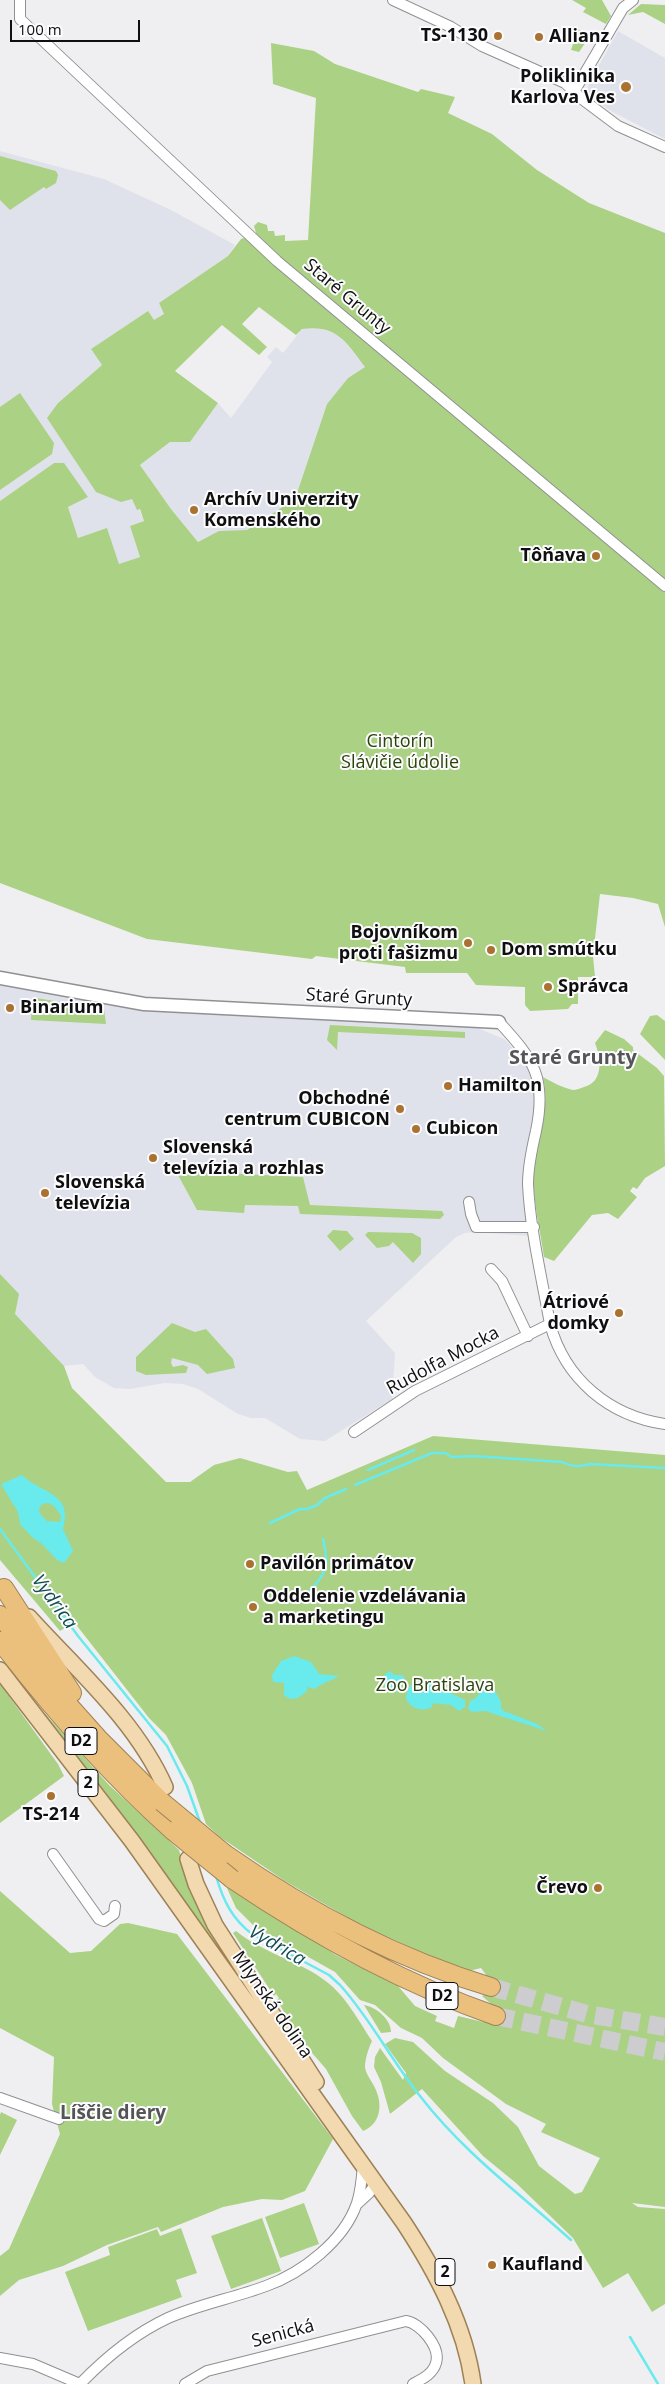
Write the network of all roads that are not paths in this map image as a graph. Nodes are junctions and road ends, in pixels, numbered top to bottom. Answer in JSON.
{"nodes":[{"id":1,"x":20,"y":0,"type":"edge"},
{"id":2,"x":393,"y":0,"type":"edge"},
{"id":3,"x":633,"y":0,"type":"edge"},
{"id":4,"x":623,"y":4,"type":"edge"},
{"id":5,"x":575,"y":90,"type":"junction"},
{"id":6,"x":665,"y":147,"type":"edge"},
{"id":7,"x":665,"y":586,"type":"edge"},
{"id":8,"x":0,"y":978,"type":"edge"},
{"id":9,"x":499,"y":1022,"type":"joint"},
{"id":10,"x":469,"y":1202,"type":"dead end"},
{"id":11,"x":534,"y":1227,"type":"junction"},
{"id":12,"x":491,"y":1269,"type":"dead end"},
{"id":13,"x":550,"y":1324,"type":"junction"},
{"id":14,"x":528,"y":1336,"type":"junction"},
{"id":15,"x":665,"y":1424,"type":"edge"},
{"id":16,"x":354,"y":1432,"type":"dead end"},
{"id":17,"x":2,"y":1586,"type":"edge"},
{"id":18,"x":0,"y":1615,"type":"edge"},
{"id":19,"x":0,"y":1641,"type":"edge"},
{"id":20,"x":0,"y":1670,"type":"edge"},
{"id":21,"x":113,"y":1753,"type":"junction"},
{"id":22,"x":164,"y":1794,"type":"junction"},
{"id":23,"x":53,"y":1854,"type":"dead end"},
{"id":24,"x":188,"y":1858,"type":"dead end"},
{"id":25,"x":115,"y":1906,"type":"dead end"},
{"id":26,"x":490,"y":1988,"type":"tunnel mouth"},
{"id":27,"x":496,"y":2016,"type":"tunnel mouth"},
{"id":28,"x":1,"y":2102,"type":"edge"},
{"id":29,"x":60,"y":2119,"type":"dead end"},
{"id":30,"x":364,"y":2158,"type":"junction"},
{"id":31,"x":378,"y":2177,"type":"junction"},
{"id":32,"x":357,"y":2204,"type":"junction"},
{"id":33,"x":0,"y":2358,"type":"edge"},
{"id":34,"x":80,"y":2384,"type":"edge"},
{"id":35,"x":185,"y":2384,"type":"edge"},
{"id":36,"x":413,"y":2384,"type":"edge"},
{"id":37,"x":473,"y":2384,"type":"edge"},
{"id":38,"x":483,"y":2384,"type":"edge"}],
"edges":[{"from":1,"to":7,"type":"street","name":"Staré Grunty"},
{"from":2,"to":5,"type":"street"},
{"from":3,"to":4,"type":"street"},
{"from":4,"to":5,"type":"street"},
{"from":5,"to":6,"type":"street"},
{"from":8,"to":9,"type":"street","name":"Staré Grunty"},
{"from":9,"to":11,"type":"street","name":"Staré Grunty"},
{"from":10,"to":11,"type":"street"},
{"from":11,"to":13,"type":"street","name":"Staré Grunty"},
{"from":12,"to":14,"type":"street"},
{"from":13,"to":14,"type":"street","name":"Rudolfa Mocka"},
{"from":13,"to":15,"type":"street","name":"Staré Grunty"},
{"from":14,"to":16,"type":"street","name":"Rudolfa Mocka"},
{"from":17,"to":21,"type":"highway"},
{"from":17,"to":22,"type":"main road"},
{"from":18,"to":21,"type":"highway","number":"D2"},
{"from":19,"to":27,"type":"highway","number":"D2","bridge":true},
{"from":20,"to":30,"type":"main road","name":"Mlynská dolina","number":"2"},
{"from":21,"to":22,"type":"highway","number":"D2"},
{"from":22,"to":26,"type":"highway","number":"D2","bridge":true},
{"from":23,"to":25,"type":"street"},
{"from":24,"to":30,"type":"main road","name":"Mlynská dolina","number":"2"},
{"from":28,"to":29,"type":"street"},
{"from":30,"to":31,"type":"main road","name":"Mlynská dolina","number":"2"},
{"from":30,"to":32,"type":"street"},
{"from":31,"to":32,"type":"street"},
{"from":31,"to":37,"type":"main road","name":"Mlynská dolina","number":"2"},
{"from":31,"to":38,"type":"main road","name":"Mlynská dolina","number":"2"},
{"from":32,"to":34,"type":"street"},
{"from":33,"to":34,"type":"street"},
{"from":35,"to":36,"type":"street","name":"Senická"}]}
